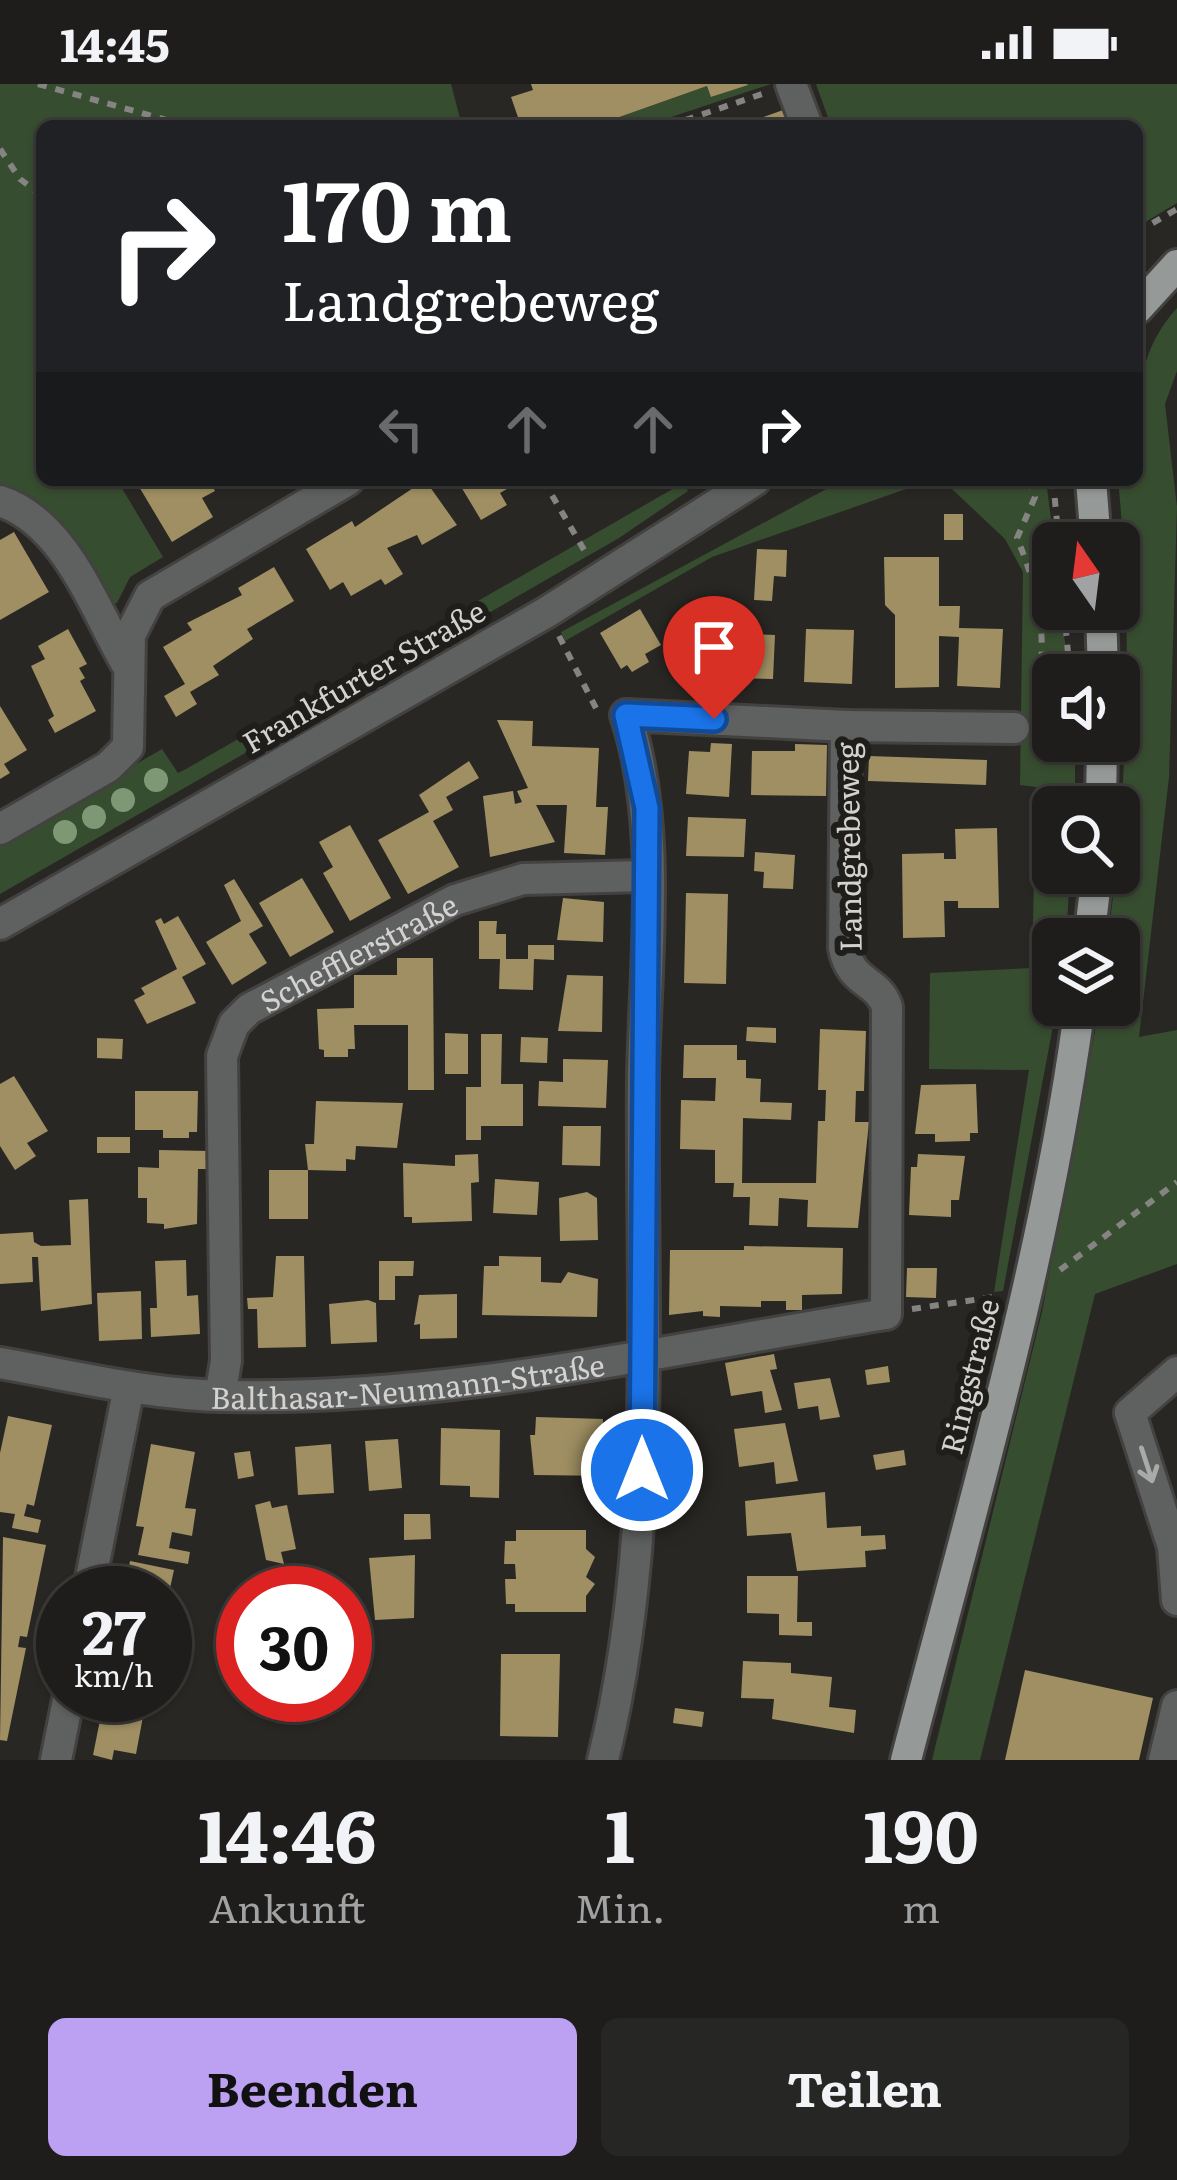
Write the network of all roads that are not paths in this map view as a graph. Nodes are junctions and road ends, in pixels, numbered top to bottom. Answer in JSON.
{"nodes":[{"id":1,"x":791,"y":84,"type":"edge"},
{"id":2,"x":804,"y":120,"type":"edge"},
{"id":3,"x":1177,"y":266,"type":"edge"},
{"id":4,"x":1143,"y":303,"type":"edge"},
{"id":5,"x":338,"y":486,"type":"edge"},
{"id":6,"x":746,"y":486,"type":"edge"},
{"id":7,"x":1091,"y":486,"type":"edge"},
{"id":8,"x":0,"y":501,"type":"edge"},
{"id":9,"x":1094,"y":522,"type":"edge"},
{"id":10,"x":126,"y":663,"type":"junction"},
{"id":11,"x":845,"y":726,"type":"junction"},
{"id":12,"x":1015,"y":728,"type":"road end"},
{"id":13,"x":0,"y":829,"type":"edge"},
{"id":14,"x":645,"y":876,"type":"junction"},
{"id":15,"x":0,"y":924,"type":"edge"},
{"id":16,"x":1077,"y":1026,"type":"edge"},
{"id":17,"x":886,"y":1313,"type":"joint"},
{"id":18,"x":641,"y":1353,"type":"junction"},
{"id":19,"x":0,"y":1363,"type":"edge"},
{"id":20,"x":1177,"y":1372,"type":"edge"},
{"id":21,"x":129,"y":1387,"type":"junction"},
{"id":22,"x":220,"y":1396,"type":"junction"},
{"id":23,"x":93,"y":1566,"type":"edge"},
{"id":24,"x":1177,"y":1600,"type":"edge"},
{"id":25,"x":1177,"y":1706,"type":"edge"},
{"id":26,"x":63,"y":1722,"type":"edge"},
{"id":27,"x":56,"y":1760,"type":"edge"},
{"id":28,"x":603,"y":1760,"type":"edge"},
{"id":29,"x":906,"y":1760,"type":"edge"},
{"id":30,"x":1164,"y":1760,"type":"edge"}],
"edges":[{"from":1,"to":2,"type":"street"},
{"from":3,"to":4,"type":"main road"},
{"from":5,"to":10,"type":"street"},
{"from":6,"to":15,"type":"street","name":"Frankfurter Straße"},
{"from":7,"to":9,"type":"main road"},
{"from":8,"to":10,"type":"street"},
{"from":10,"to":13,"type":"street"},
{"from":11,"to":12,"type":"street"},
{"from":11,"to":14,"type":"street","name":"Landgrebeweg"},
{"from":11,"to":17,"type":"street","name":"Landgrebeweg"},
{"from":14,"to":18,"type":"street"},
{"from":14,"to":22,"type":"street","name":"Schefflerstraße"},
{"from":16,"to":29,"type":"main road","name":"Ringstraße"},
{"from":17,"to":18,"type":"street","name":"Balthasar-Neumann-Straße"},
{"from":18,"to":22,"type":"street","name":"Balthasar-Neumann-Straße"},
{"from":18,"to":28,"type":"street"},
{"from":19,"to":21,"type":"street","name":"Balthasar-Neumann-Straße"},
{"from":20,"to":24,"type":"street","one_way":true},
{"from":21,"to":22,"type":"street","name":"Balthasar-Neumann-Straße"},
{"from":21,"to":23,"type":"street"},
{"from":25,"to":30,"type":"street"},
{"from":26,"to":27,"type":"street"}]}
